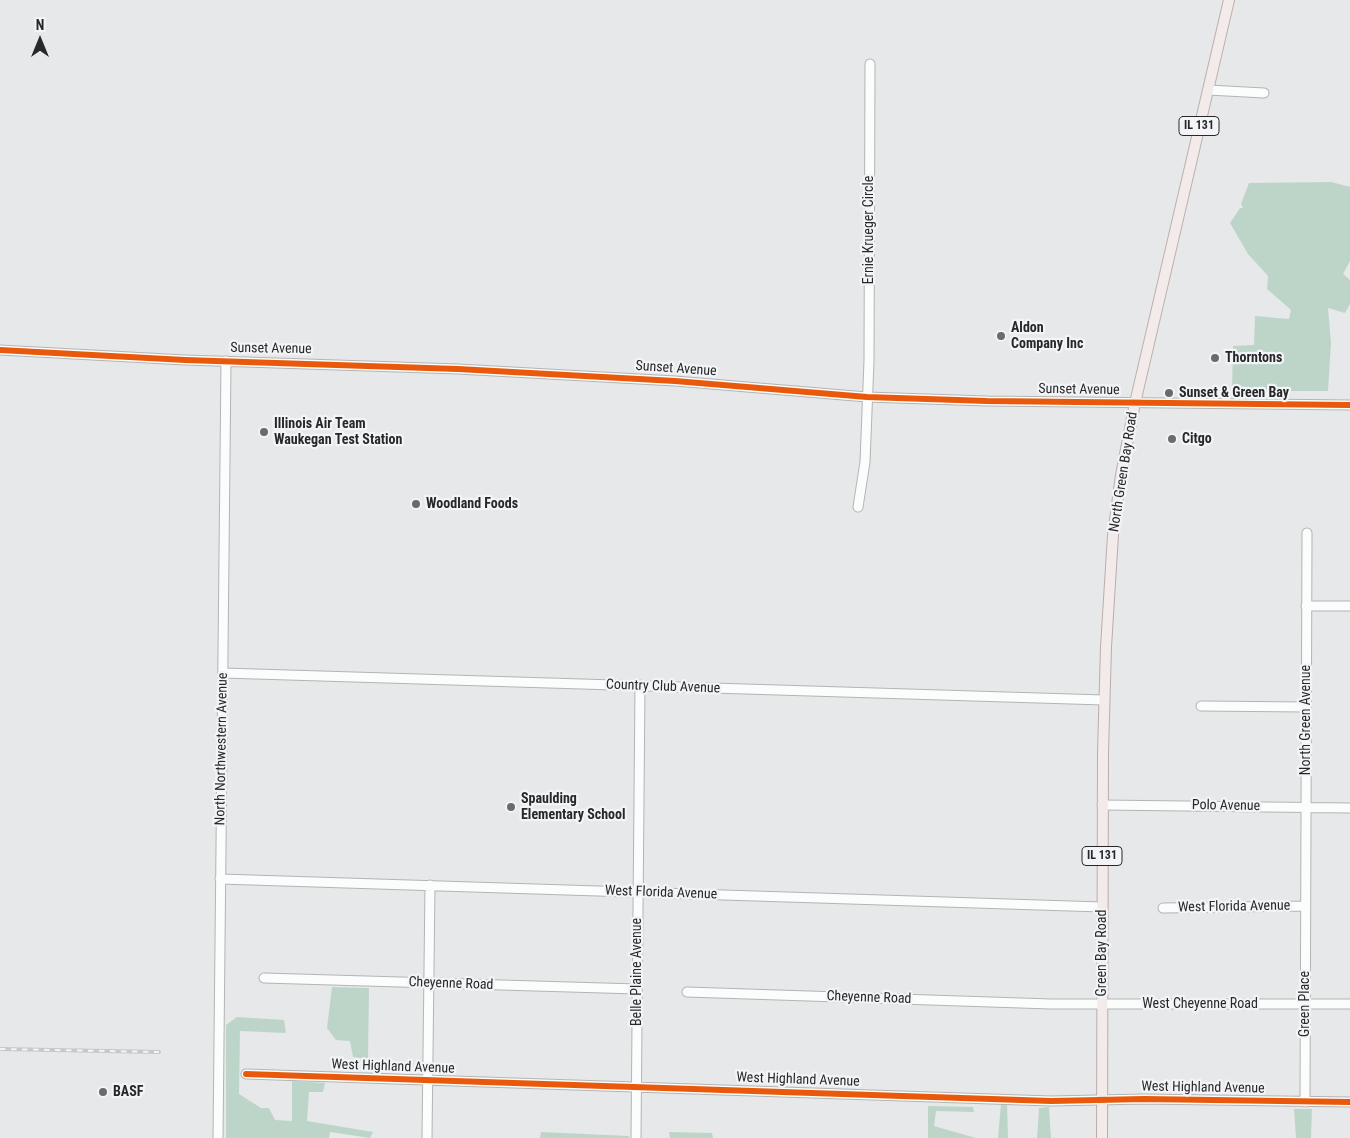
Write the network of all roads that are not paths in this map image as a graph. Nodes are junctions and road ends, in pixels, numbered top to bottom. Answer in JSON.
{"nodes":[{"id":1,"x":1229,"y":0,"type":"edge"},
{"id":2,"x":870,"y":64,"type":"dead end"},
{"id":3,"x":1208,"y":90,"type":"junction"},
{"id":4,"x":1264,"y":93,"type":"dead end"},
{"id":5,"x":0,"y":350,"type":"edge"},
{"id":6,"x":226,"y":361,"type":"junction"},
{"id":7,"x":867,"y":397,"type":"junction"},
{"id":8,"x":1135,"y":402,"type":"junction"},
{"id":9,"x":1350,"y":405,"type":"edge"},
{"id":10,"x":858,"y":507,"type":"dead end"},
{"id":11,"x":1307,"y":533,"type":"dead end"},
{"id":12,"x":1306,"y":606,"type":"junction"},
{"id":13,"x":1350,"y":606,"type":"edge"},
{"id":14,"x":223,"y":673,"type":"junction"},
{"id":15,"x":640,"y":685,"type":"junction"},
{"id":16,"x":1104,"y":700,"type":"junction"},
{"id":17,"x":1201,"y":706,"type":"dead end"},
{"id":18,"x":1306,"y":707,"type":"junction"},
{"id":19,"x":1102,"y":805,"type":"junction"},
{"id":20,"x":1306,"y":808,"type":"junction"},
{"id":21,"x":1350,"y":808,"type":"edge"},
{"id":22,"x":220,"y":879,"type":"junction"},
{"id":23,"x":430,"y":885,"type":"junction"},
{"id":24,"x":638,"y":892,"type":"junction"},
{"id":25,"x":1305,"y":906,"type":"junction"},
{"id":26,"x":1102,"y":907,"type":"junction"},
{"id":27,"x":1163,"y":908,"type":"dead end"},
{"id":28,"x":264,"y":978,"type":"dead end"},
{"id":29,"x":428,"y":984,"type":"junction"},
{"id":30,"x":637,"y":990,"type":"junction"},
{"id":31,"x":687,"y":992,"type":"dead end"},
{"id":32,"x":1050,"y":1004,"type":"joint"},
{"id":33,"x":1101,"y":1004,"type":"junction"},
{"id":34,"x":1304,"y":1004,"type":"junction"},
{"id":35,"x":1350,"y":1004,"type":"edge"},
{"id":36,"x":246,"y":1074,"type":"dead end"},
{"id":37,"x":427,"y":1081,"type":"junction"},
{"id":38,"x":636,"y":1087,"type":"junction"},
{"id":39,"x":1101,"y":1101,"type":"junction"},
{"id":40,"x":1304,"y":1102,"type":"junction"},
{"id":41,"x":1350,"y":1102,"type":"edge"},
{"id":42,"x":218,"y":1138,"type":"edge"},
{"id":43,"x":427,"y":1138,"type":"edge"},
{"id":44,"x":636,"y":1138,"type":"edge"},
{"id":45,"x":1102,"y":1138,"type":"edge"}],
"edges":[{"from":1,"to":3,"type":"main road","name":"North Green Bay Road","number":"IL 131"},
{"from":2,"to":7,"type":"street","name":"Ernie Krueger Circle"},
{"from":3,"to":4,"type":"street"},
{"from":3,"to":8,"type":"main road","name":"North Green Bay Road","number":"IL 131"},
{"from":5,"to":6,"type":"street","name":"Sunset Avenue"},
{"from":6,"to":7,"type":"street","name":"Sunset Avenue"},
{"from":6,"to":14,"type":"street","name":"North Northwestern Avenue"},
{"from":7,"to":8,"type":"street","name":"Sunset Avenue"},
{"from":7,"to":10,"type":"street","name":"Ernie Krueger Circle"},
{"from":8,"to":9,"type":"street","name":"Sunset Avenue"},
{"from":8,"to":16,"type":"main road","name":"North Green Bay Road","number":"IL 131"},
{"from":11,"to":12,"type":"street","name":"North Green Avenue"},
{"from":12,"to":13,"type":"street"},
{"from":12,"to":18,"type":"street","name":"North Green Avenue"},
{"from":14,"to":15,"type":"street","name":"Country Club Avenue"},
{"from":14,"to":22,"type":"street","name":"North Northwestern Avenue"},
{"from":15,"to":16,"type":"street","name":"Country Club Avenue"},
{"from":15,"to":24,"type":"street","name":"Belle Plaine Avenue"},
{"from":16,"to":19,"type":"main road","name":"North Green Bay Road","number":"IL 131"},
{"from":17,"to":18,"type":"street"},
{"from":18,"to":20,"type":"street","name":"North Green Avenue"},
{"from":19,"to":20,"type":"street","name":"Polo Avenue"},
{"from":19,"to":26,"type":"main road","name":"Green Bay Road","number":"IL 131"},
{"from":20,"to":21,"type":"street","name":"Polo Avenue"},
{"from":20,"to":25,"type":"street","name":"North Green Avenue"},
{"from":22,"to":23,"type":"street","name":"West Florida Avenue"},
{"from":22,"to":42,"type":"street","name":"North Northwestern Avenue"},
{"from":23,"to":24,"type":"street","name":"West Florida Avenue"},
{"from":23,"to":29,"type":"street"},
{"from":24,"to":26,"type":"street","name":"West Florida Avenue"},
{"from":24,"to":30,"type":"street","name":"Belle Plaine Avenue"},
{"from":25,"to":27,"type":"street","name":"West Florida Avenue"},
{"from":25,"to":34,"type":"street","name":"Green Place"},
{"from":26,"to":33,"type":"main road","name":"Green Bay Road","number":"IL 131"},
{"from":28,"to":29,"type":"street","name":"Cheyenne Road"},
{"from":29,"to":30,"type":"street","name":"Cheyenne Road"},
{"from":29,"to":37,"type":"street"},
{"from":30,"to":38,"type":"street","name":"Belle Plaine Avenue"},
{"from":31,"to":32,"type":"street","name":"Cheyenne Road"},
{"from":32,"to":33,"type":"street","name":"West Cheyenne Road"},
{"from":33,"to":34,"type":"street","name":"West Cheyenne Road"},
{"from":33,"to":39,"type":"main road","name":"Green Bay Road","number":"IL 131"},
{"from":34,"to":35,"type":"street","name":"West Cheyenne Road"},
{"from":34,"to":40,"type":"street","name":"Green Place"},
{"from":36,"to":37,"type":"street","name":"West Highland Avenue"},
{"from":37,"to":38,"type":"street","name":"West Highland Avenue"},
{"from":37,"to":43,"type":"street"},
{"from":38,"to":39,"type":"street","name":"West Highland Avenue"},
{"from":38,"to":44,"type":"street","name":"Belle Plaine Avenue"},
{"from":39,"to":40,"type":"street","name":"West Highland Avenue"},
{"from":39,"to":45,"type":"main road","number":"IL 131"},
{"from":40,"to":41,"type":"street","name":"West Highland Avenue"}]}
